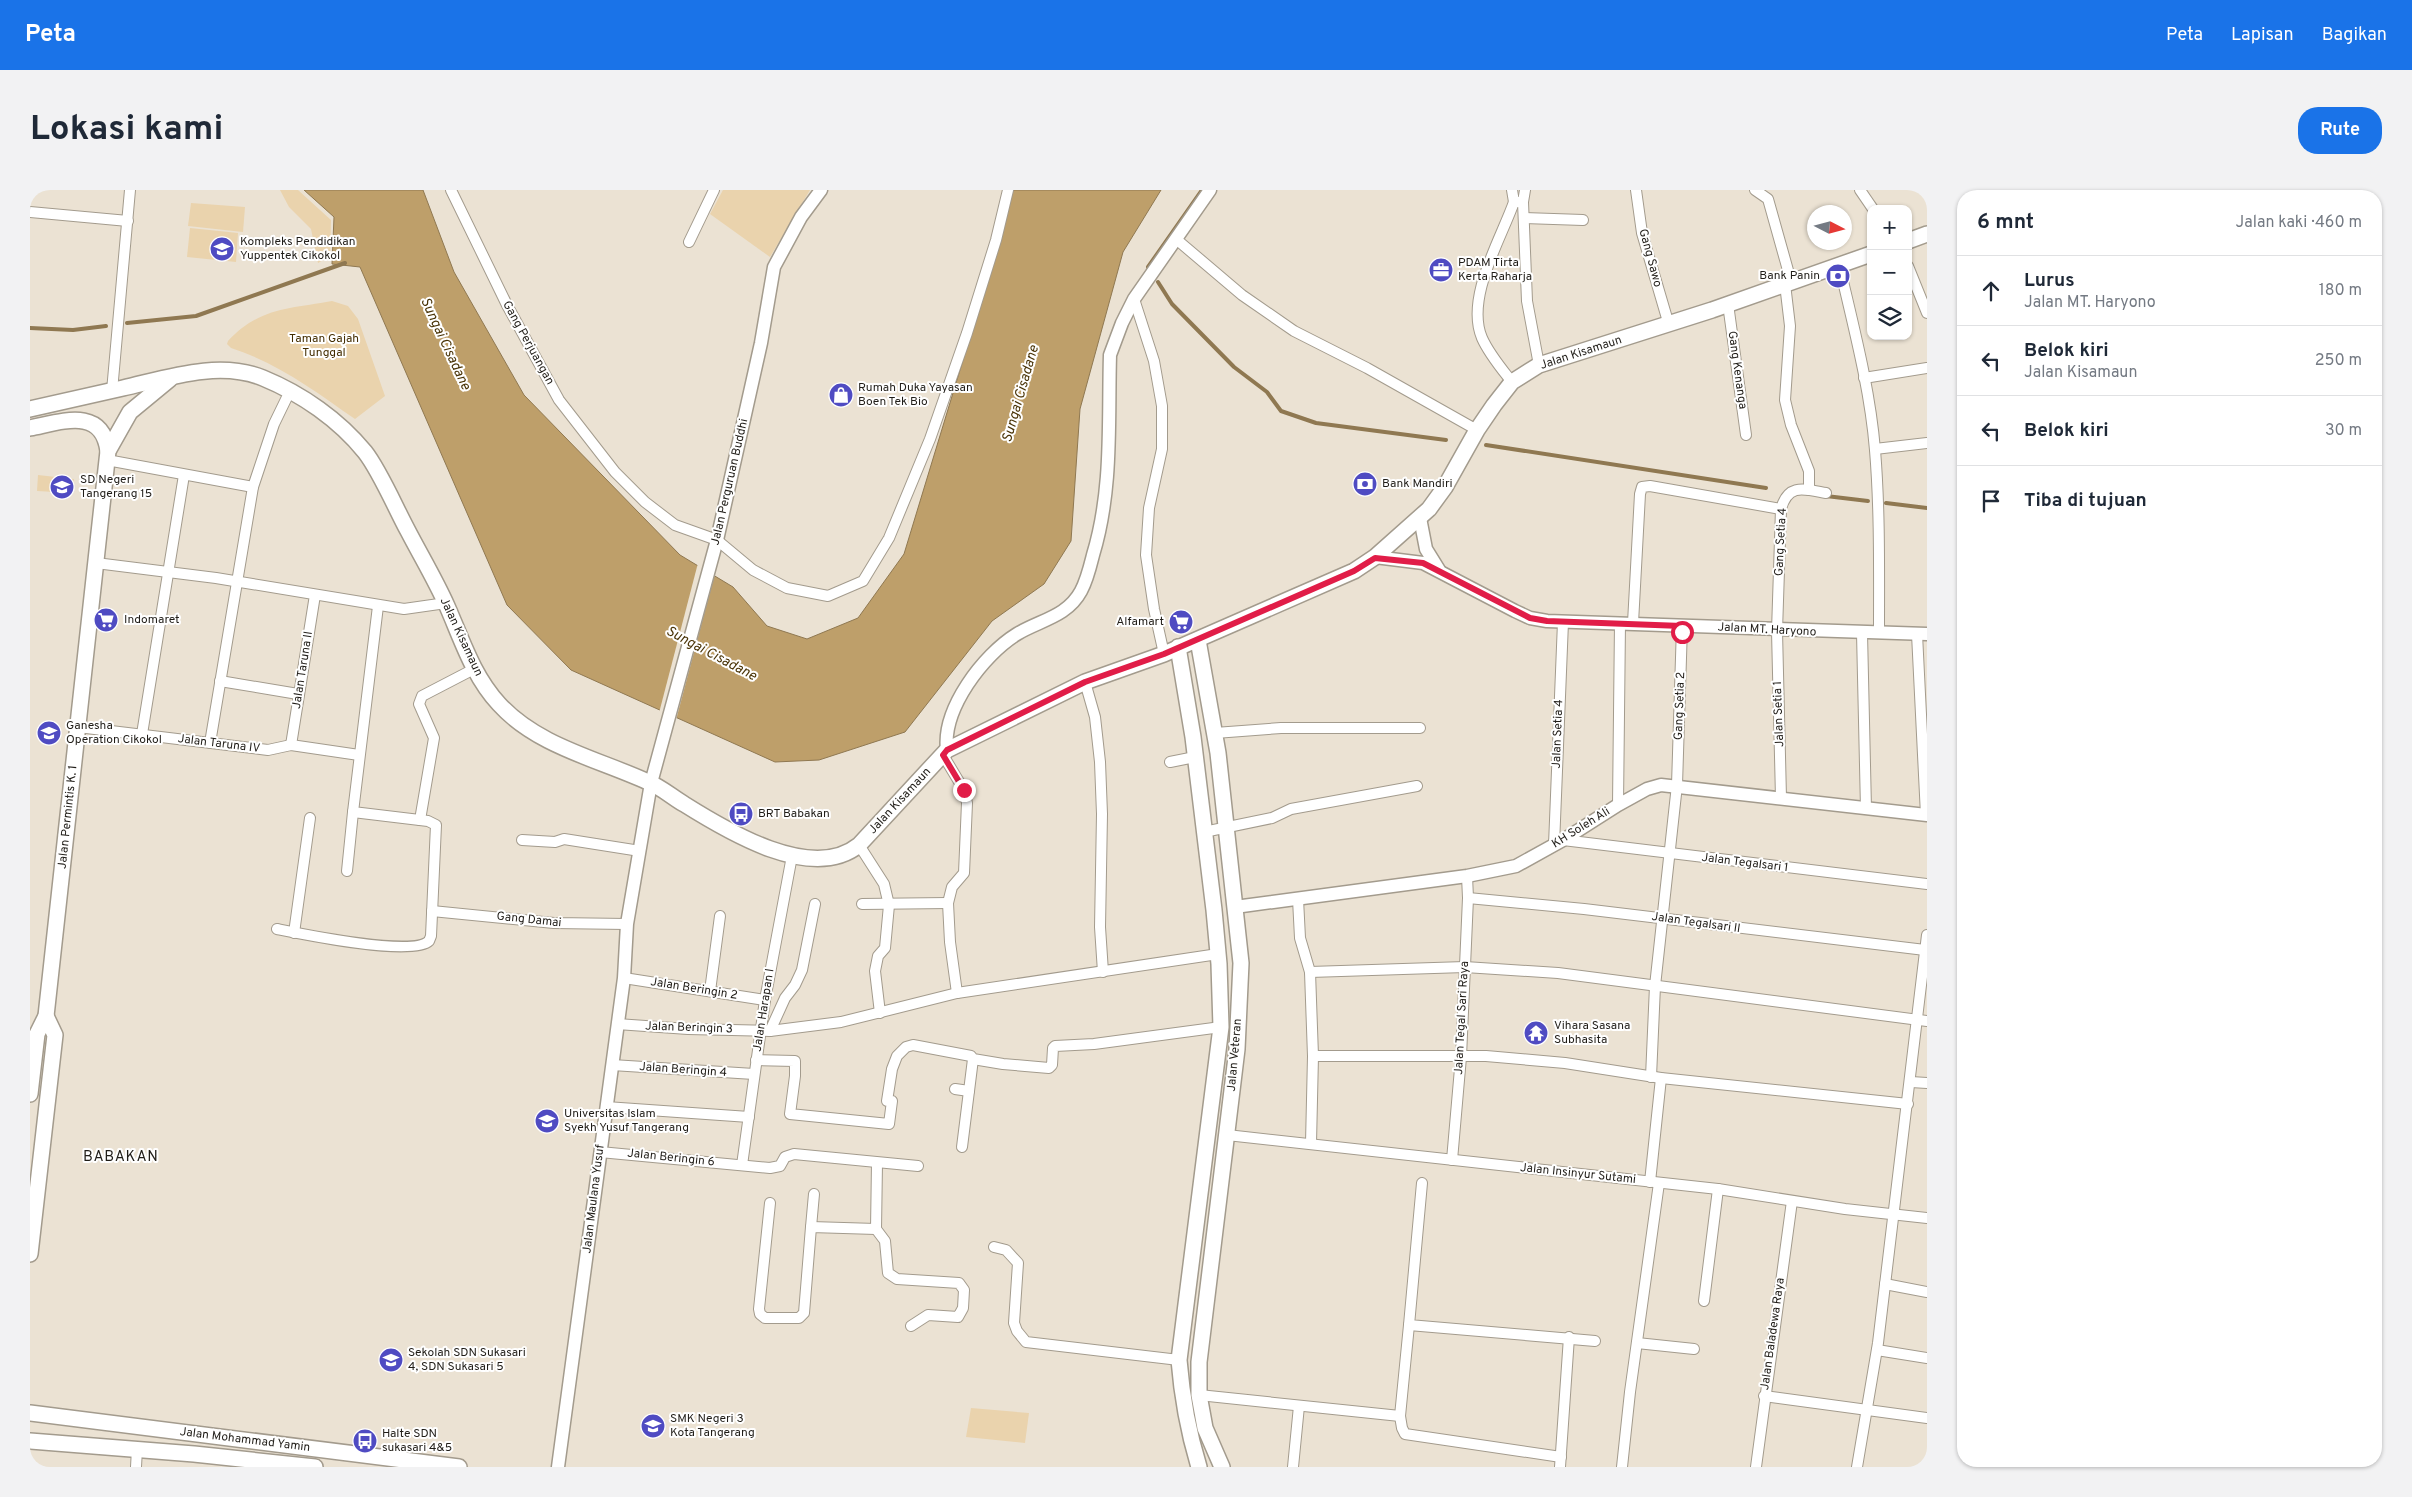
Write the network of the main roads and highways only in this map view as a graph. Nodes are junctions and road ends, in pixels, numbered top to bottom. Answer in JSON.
{"nodes":[{"id":1,"x":1927,"y":234,"type":"edge"},
{"id":2,"x":1912,"y":240,"type":"edge"},
{"id":3,"x":1867,"y":255,"type":"edge"},
{"id":4,"x":174,"y":376,"type":"junction"},
{"id":5,"x":30,"y":409,"type":"edge"},
{"id":6,"x":30,"y":428,"type":"edge"},
{"id":7,"x":108,"y":455,"type":"junction"},
{"id":8,"x":1198,"y":640,"type":"junction"},
{"id":9,"x":1178,"y":648,"type":"junction"},
{"id":10,"x":46,"y":1016,"type":"junction"},
{"id":11,"x":30,"y":1094,"type":"edge"},
{"id":12,"x":30,"y":1254,"type":"edge"},
{"id":13,"x":1210,"y":1263,"type":"junction"},
{"id":14,"x":1191,"y":1264,"type":"junction"},
{"id":15,"x":30,"y":1413,"type":"edge"},
{"id":16,"x":30,"y":1440,"type":"edge"},
{"id":17,"x":217,"y":1462,"type":"edge"},
{"id":18,"x":315,"y":1467,"type":"edge"},
{"id":19,"x":459,"y":1467,"type":"edge"},
{"id":20,"x":1199,"y":1467,"type":"edge"},
{"id":21,"x":1222,"y":1467,"type":"edge"}],
"edges":[{"from":1,"to":2,"type":"main road"},
{"from":3,"to":8,"type":"main road","name":"Jalan Kisamaun"},
{"from":4,"to":5,"type":"main road","name":"Jalan Kisamaun"},
{"from":4,"to":7,"type":"main road","name":"Jalan Permintis K. 1"},
{"from":4,"to":9,"type":"main road","name":"Jalan Kisamaun"},
{"from":6,"to":7,"type":"main road"},
{"from":7,"to":10,"type":"main road","name":"Jalan Permintis K. 1"},
{"from":8,"to":9,"type":"main road","name":"Jalan Kisamaun"},
{"from":8,"to":13,"type":"main road","name":"Jalan Veteran"},
{"from":9,"to":14,"type":"main road","name":"Jalan Veteran"},
{"from":10,"to":11,"type":"main road","name":"Jalan Permintis K. 1"},
{"from":10,"to":12,"type":"main road","name":"Jalan Permintis K. 1"},
{"from":13,"to":14,"type":"main road"},
{"from":13,"to":21,"type":"main road","name":"Jalan Veteran"},
{"from":14,"to":20,"type":"main road","name":"Jalan Veteran"},
{"from":15,"to":19,"type":"main road","name":"Jalan Mohammad Yamin"},
{"from":16,"to":17,"type":"main road","name":"Jalan Mohammad Yamin"},
{"from":17,"to":18,"type":"main road","name":"Jalan Mohammad Yamin"}]}
